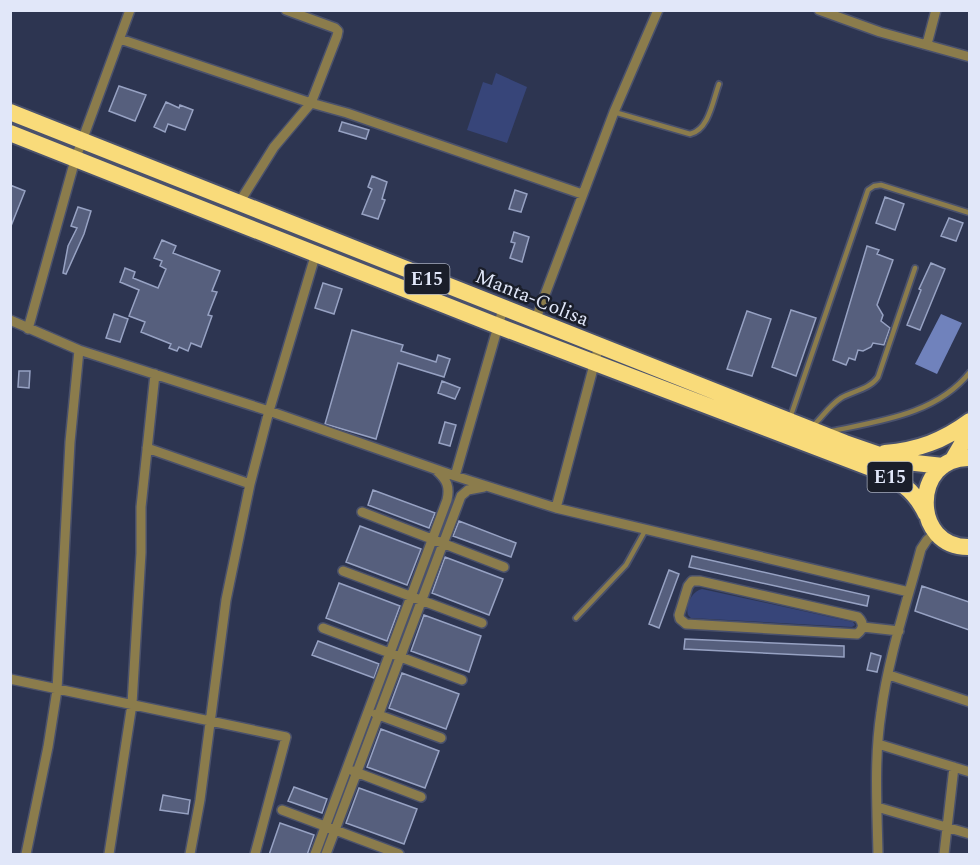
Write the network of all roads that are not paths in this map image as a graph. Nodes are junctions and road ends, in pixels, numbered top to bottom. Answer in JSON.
{"nodes":[{"id":1,"x":130,"y":10,"type":"edge"},
{"id":2,"x":286,"y":10,"type":"edge"},
{"id":3,"x":658,"y":10,"type":"edge"},
{"id":4,"x":819,"y":10,"type":"edge"},
{"id":5,"x":936,"y":10,"type":"edge"},
{"id":6,"x":120,"y":39,"type":"junction"},
{"id":7,"x":927,"y":44,"type":"junction"},
{"id":8,"x":969,"y":57,"type":"edge"},
{"id":9,"x":719,"y":84,"type":"dead end"},
{"id":10,"x":311,"y":103,"type":"junction"},
{"id":11,"x":10,"y":112,"type":"edge"},
{"id":12,"x":614,"y":112,"type":"junction"},
{"id":13,"x":10,"y":133,"type":"edge"},
{"id":14,"x":82,"y":141,"type":"junction"},
{"id":15,"x":75,"y":159,"type":"junction"},
{"id":16,"x":197,"y":186,"type":"junction"},
{"id":17,"x":582,"y":195,"type":"junction"},
{"id":18,"x":239,"y":203,"type":"junction"},
{"id":19,"x":190,"y":204,"type":"junction"},
{"id":20,"x":969,"y":213,"type":"edge"},
{"id":21,"x":316,"y":253,"type":"junction"},
{"id":22,"x":915,"y":268,"type":"dead end"},
{"id":23,"x":503,"y":309,"type":"junction"},
{"id":24,"x":10,"y":320,"type":"edge"},
{"id":25,"x":535,"y":321,"type":"junction"},
{"id":26,"x":498,"y":326,"type":"junction"},
{"id":27,"x":28,"y":329,"type":"junction"},
{"id":28,"x":599,"y":346,"type":"junction"},
{"id":29,"x":79,"y":350,"type":"junction"},
{"id":30,"x":594,"y":363,"type":"junction"},
{"id":31,"x":969,"y":372,"type":"edge"},
{"id":32,"x":155,"y":374,"type":"junction"},
{"id":33,"x":269,"y":411,"type":"junction"},
{"id":34,"x":789,"y":421,"type":"junction"},
{"id":35,"x":969,"y":421,"type":"edge"},
{"id":36,"x":969,"y":430,"type":"edge"},
{"id":37,"x":816,"y":431,"type":"junction"},
{"id":38,"x":147,"y":448,"type":"junction"},
{"id":39,"x":876,"y":454,"type":"junction"},
{"id":40,"x":969,"y":458,"type":"edge"},
{"id":41,"x":947,"y":464,"type":"junction"},
{"id":42,"x":434,"y":469,"type":"junction"},
{"id":43,"x":455,"y":476,"type":"junction"},
{"id":44,"x":250,"y":484,"type":"junction"},
{"id":45,"x":487,"y":486,"type":"junction"},
{"id":46,"x":446,"y":502,"type":"junction"},
{"id":47,"x":457,"y":506,"type":"junction"},
{"id":48,"x":556,"y":508,"type":"junction"},
{"id":49,"x":362,"y":512,"type":"dead end"},
{"id":50,"x":926,"y":514,"type":"junction"},
{"id":51,"x":646,"y":529,"type":"junction"},
{"id":52,"x":936,"y":532,"type":"junction"},
{"id":53,"x":432,"y":539,"type":"junction"},
{"id":54,"x":442,"y":543,"type":"junction"},
{"id":55,"x":969,"y":547,"type":"edge"},
{"id":56,"x":504,"y":567,"type":"dead end"},
{"id":57,"x":343,"y":570,"type":"dead end"},
{"id":58,"x":909,"y":592,"type":"junction"},
{"id":59,"x":411,"y":596,"type":"junction"},
{"id":60,"x":421,"y":600,"type":"junction"},
{"id":61,"x":576,"y":618,"type":"dead end"},
{"id":62,"x":482,"y":623,"type":"dead end"},
{"id":63,"x":863,"y":627,"type":"junction"},
{"id":64,"x":323,"y":628,"type":"dead end"},
{"id":65,"x":899,"y":631,"type":"junction"},
{"id":66,"x":390,"y":653,"type":"junction"},
{"id":67,"x":400,"y":657,"type":"junction"},
{"id":68,"x":889,"y":675,"type":"junction"},
{"id":69,"x":10,"y":679,"type":"edge"},
{"id":70,"x":462,"y":680,"type":"dead end"},
{"id":71,"x":57,"y":690,"type":"junction"},
{"id":72,"x":969,"y":702,"type":"edge"},
{"id":73,"x":132,"y":704,"type":"junction"},
{"id":74,"x":369,"y":711,"type":"junction"},
{"id":75,"x":379,"y":715,"type":"junction"},
{"id":76,"x":211,"y":721,"type":"junction"},
{"id":77,"x":441,"y":738,"type":"dead end"},
{"id":78,"x":878,"y":744,"type":"junction"},
{"id":79,"x":954,"y":767,"type":"junction"},
{"id":80,"x":352,"y":771,"type":"junction"},
{"id":81,"x":969,"y":772,"type":"edge"},
{"id":82,"x":421,"y":797,"type":"dead end"},
{"id":83,"x":877,"y":807,"type":"junction"},
{"id":84,"x":282,"y":810,"type":"dead end"},
{"id":85,"x":947,"y":826,"type":"junction"},
{"id":86,"x":331,"y":828,"type":"junction"},
{"id":87,"x":969,"y":834,"type":"edge"},
{"id":88,"x":399,"y":854,"type":"edge"},
{"id":89,"x":26,"y":855,"type":"edge"},
{"id":90,"x":109,"y":855,"type":"edge"},
{"id":91,"x":190,"y":855,"type":"edge"},
{"id":92,"x":255,"y":855,"type":"edge"},
{"id":93,"x":315,"y":855,"type":"edge"},
{"id":94,"x":327,"y":855,"type":"edge"},
{"id":95,"x":878,"y":855,"type":"edge"},
{"id":96,"x":944,"y":855,"type":"edge"}],
"edges":[{"from":1,"to":6,"type":"street"},
{"from":2,"to":10,"type":"street"},
{"from":3,"to":12,"type":"street"},
{"from":4,"to":7,"type":"street"},
{"from":5,"to":7,"type":"street"},
{"from":6,"to":10,"type":"street"},
{"from":6,"to":14,"type":"street"},
{"from":7,"to":8,"type":"street"},
{"from":9,"to":12,"type":"lane"},
{"from":10,"to":17,"type":"street"},
{"from":10,"to":18,"type":"street"},
{"from":11,"to":14,"type":"highway","name":"Manta-Colisa","number":"E15"},
{"from":12,"to":17,"type":"street"},
{"from":13,"to":15,"type":"highway","name":"Manta-Colisa","number":"E15"},
{"from":14,"to":15,"type":"street"},
{"from":14,"to":16,"type":"highway","name":"Manta-Colisa","number":"E15"},
{"from":15,"to":19,"type":"highway","name":"Manta-Colisa","number":"E15"},
{"from":15,"to":27,"type":"street"},
{"from":16,"to":18,"type":"highway","name":"Manta-Colisa","number":"E15"},
{"from":16,"to":19,"type":"highway"},
{"from":17,"to":25,"type":"street"},
{"from":18,"to":23,"type":"highway","name":"Manta-Colisa","number":"E15"},
{"from":19,"to":21,"type":"highway","name":"Manta-Colisa","number":"E15"},
{"from":20,"to":34,"type":"lane"},
{"from":21,"to":26,"type":"highway","name":"Manta-Colisa","number":"E15"},
{"from":21,"to":33,"type":"street"},
{"from":22,"to":37,"type":"lane"},
{"from":23,"to":25,"type":"highway","name":"Manta-Colisa","number":"E15"},
{"from":23,"to":26,"type":"street"},
{"from":24,"to":27,"type":"street"},
{"from":25,"to":28,"type":"highway","name":"Manta-Colisa","number":"E15"},
{"from":26,"to":30,"type":"highway","name":"Manta-Colisa","number":"E15"},
{"from":26,"to":43,"type":"street"},
{"from":27,"to":29,"type":"street"},
{"from":28,"to":30,"type":"street"},
{"from":28,"to":34,"type":"highway","name":"Manta-Colisa","number":"E15"},
{"from":29,"to":32,"type":"street"},
{"from":29,"to":71,"type":"street"},
{"from":30,"to":48,"type":"street"},
{"from":30,"to":50,"type":"highway","name":"Manta-Colisa","number":"E15"},
{"from":31,"to":37,"type":"lane"},
{"from":32,"to":33,"type":"street"},
{"from":32,"to":38,"type":"street"},
{"from":33,"to":42,"type":"street"},
{"from":33,"to":44,"type":"street"},
{"from":34,"to":37,"type":"highway","name":"Manta-Colisa","number":"E15"},
{"from":35,"to":39,"type":"highway"},
{"from":36,"to":41,"type":"highway","number":"E15"},
{"from":37,"to":39,"type":"highway","name":"Manta-Colisa","number":"E15"},
{"from":38,"to":44,"type":"street"},
{"from":38,"to":73,"type":"street"},
{"from":39,"to":41,"type":"highway","name":"Manta-Colisa","number":"E15"},
{"from":40,"to":41,"type":"highway","number":"E15"},
{"from":41,"to":50,"type":"highway","number":"E15"},
{"from":42,"to":43,"type":"street"},
{"from":42,"to":46,"type":"street"},
{"from":43,"to":45,"type":"street"},
{"from":44,"to":76,"type":"street"},
{"from":45,"to":47,"type":"street"},
{"from":45,"to":48,"type":"street"},
{"from":46,"to":47,"type":"street"},
{"from":46,"to":53,"type":"street"},
{"from":47,"to":54,"type":"street"},
{"from":48,"to":51,"type":"street"},
{"from":49,"to":53,"type":"street"},
{"from":50,"to":52,"type":"highway","number":"E15"},
{"from":51,"to":58,"type":"street"},
{"from":51,"to":61,"type":"lane"},
{"from":52,"to":55,"type":"highway"},
{"from":52,"to":58,"type":"street"},
{"from":53,"to":54,"type":"street"},
{"from":53,"to":59,"type":"street"},
{"from":54,"to":56,"type":"street"},
{"from":54,"to":60,"type":"street"},
{"from":57,"to":59,"type":"street"},
{"from":58,"to":65,"type":"street"},
{"from":59,"to":60,"type":"street"},
{"from":59,"to":66,"type":"street"},
{"from":60,"to":62,"type":"street"},
{"from":60,"to":67,"type":"street"},
{"from":63,"to":63,"type":"street"},
{"from":63,"to":65,"type":"street"},
{"from":64,"to":66,"type":"street"},
{"from":65,"to":68,"type":"street"},
{"from":66,"to":67,"type":"street"},
{"from":66,"to":74,"type":"street"},
{"from":67,"to":70,"type":"street"},
{"from":67,"to":75,"type":"street"},
{"from":68,"to":72,"type":"street"},
{"from":68,"to":78,"type":"street"},
{"from":69,"to":71,"type":"street"},
{"from":71,"to":73,"type":"street"},
{"from":71,"to":89,"type":"street"},
{"from":73,"to":76,"type":"street"},
{"from":73,"to":90,"type":"street"},
{"from":74,"to":75,"type":"street"},
{"from":74,"to":80,"type":"street"},
{"from":75,"to":77,"type":"street"},
{"from":75,"to":80,"type":"street"},
{"from":76,"to":91,"type":"street"},
{"from":76,"to":92,"type":"street"},
{"from":78,"to":79,"type":"street"},
{"from":78,"to":83,"type":"street"},
{"from":79,"to":81,"type":"street"},
{"from":79,"to":85,"type":"street"},
{"from":80,"to":82,"type":"street"},
{"from":80,"to":86,"type":"street"},
{"from":83,"to":85,"type":"street"},
{"from":83,"to":95,"type":"street"},
{"from":84,"to":86,"type":"street"},
{"from":85,"to":87,"type":"street"},
{"from":85,"to":96,"type":"street"},
{"from":86,"to":88,"type":"street"},
{"from":86,"to":93,"type":"street"},
{"from":86,"to":94,"type":"street"}]}
